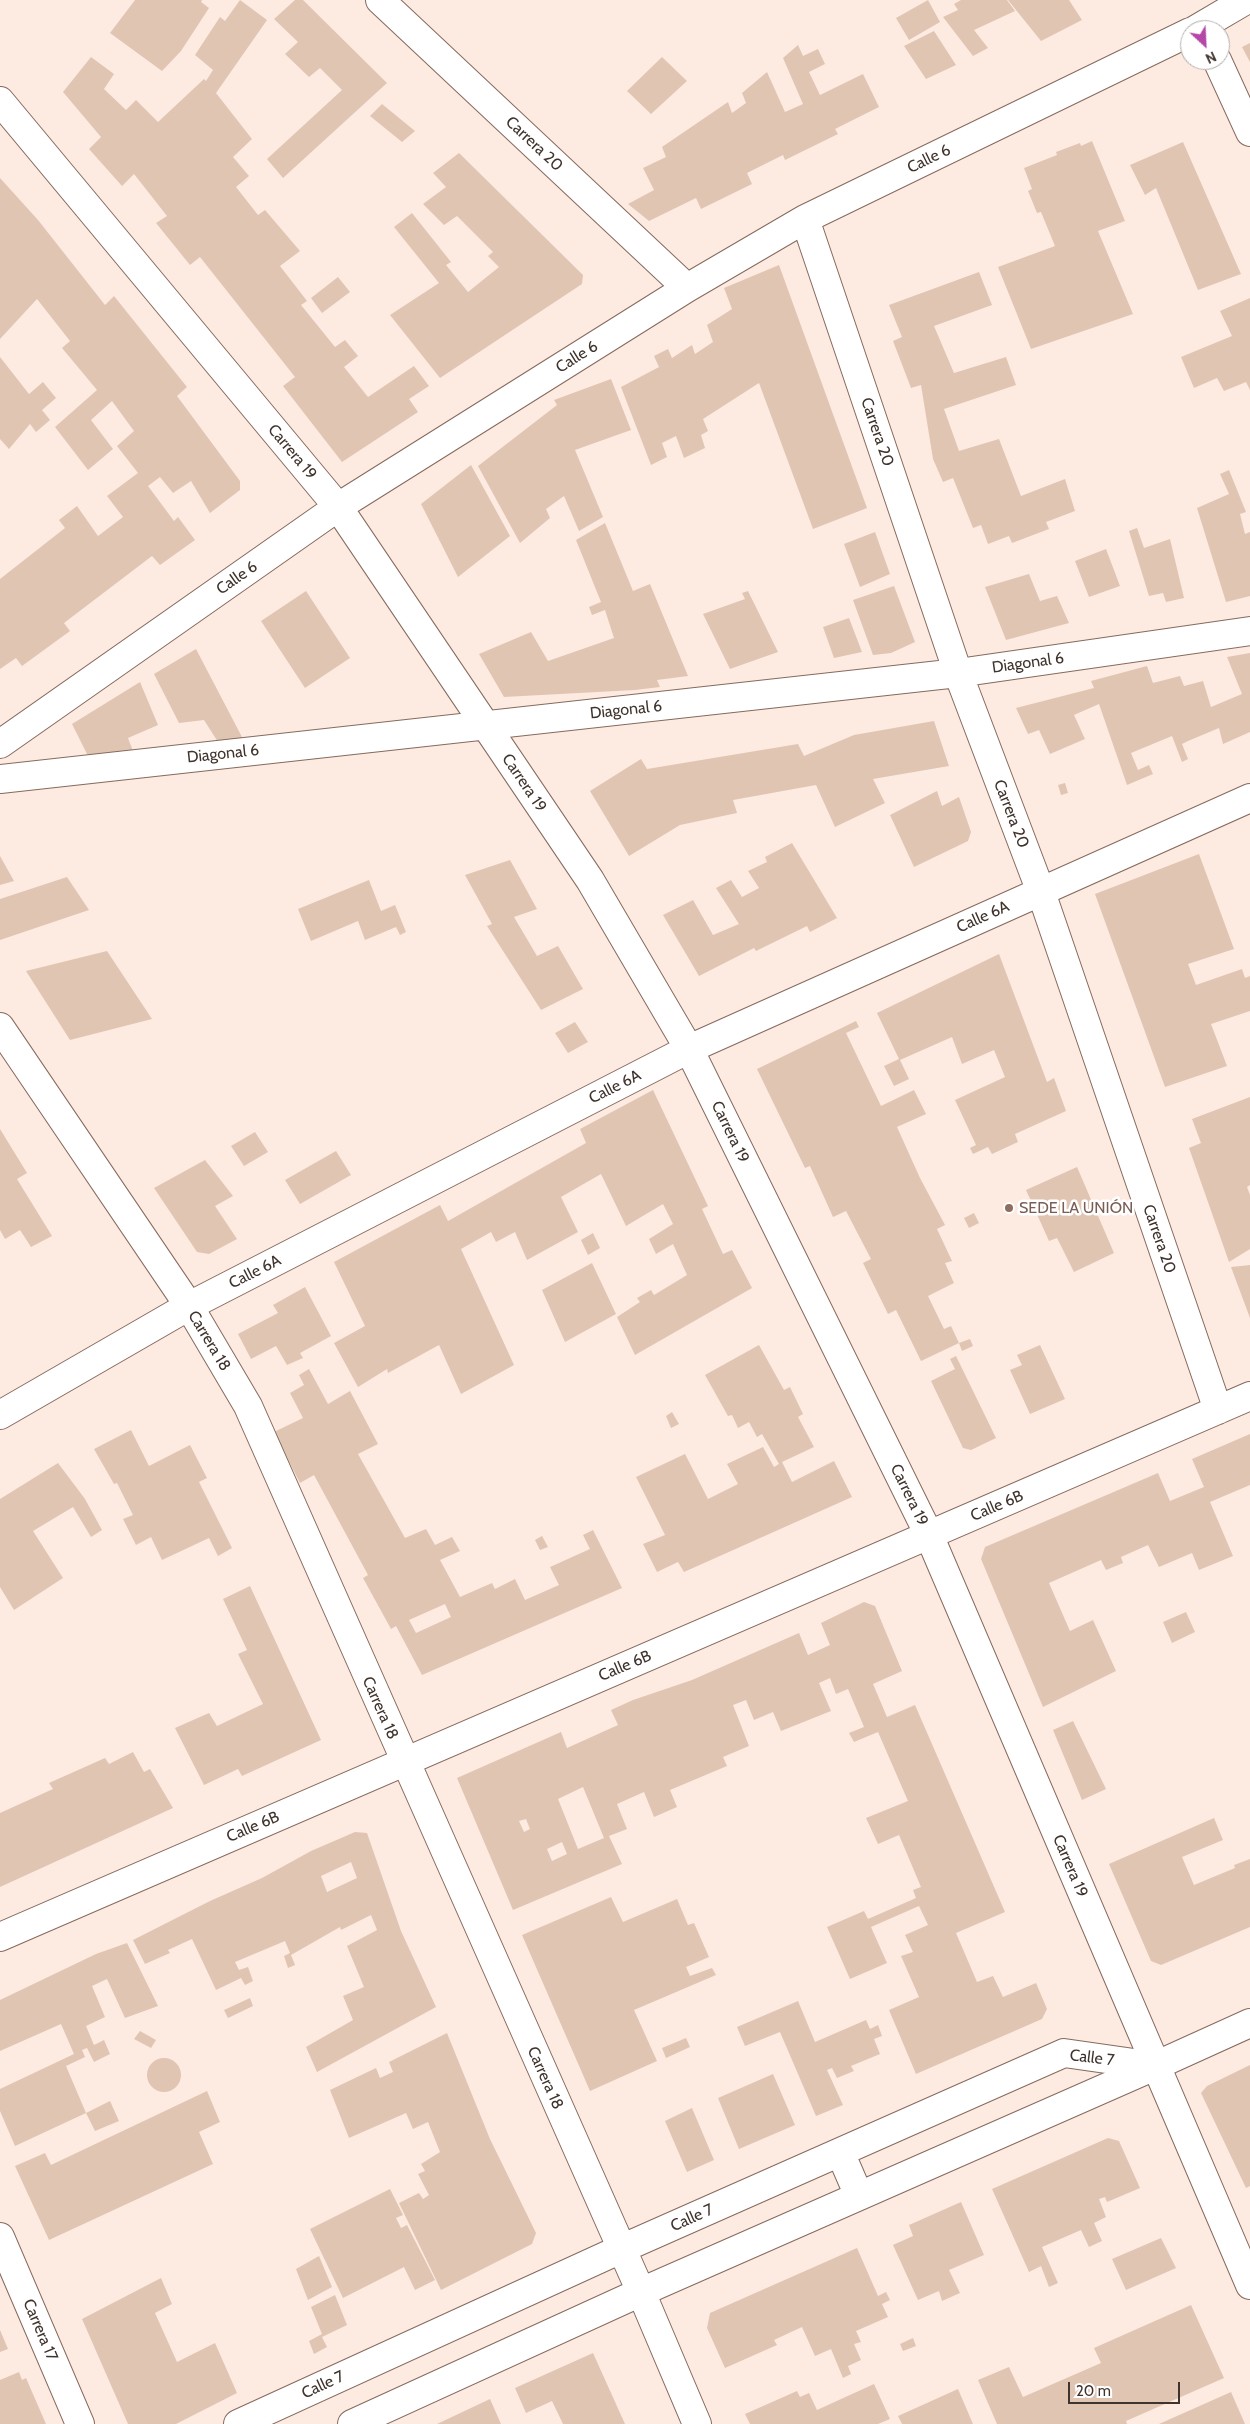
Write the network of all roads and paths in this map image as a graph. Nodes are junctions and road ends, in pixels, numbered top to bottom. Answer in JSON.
{"nodes":[{"id":1,"x":380,"y":0,"type":"edge"},
{"id":2,"x":1246,"y":0,"type":"edge"},
{"id":3,"x":1213,"y":20,"type":"edge"},
{"id":4,"x":1180,"y":38,"type":"edge"},
{"id":5,"x":1222,"y":70,"type":"edge"},
{"id":6,"x":0,"y":101,"type":"edge"},
{"id":7,"x":1250,"y":132,"type":"edge"},
{"id":8,"x":805,"y":219,"type":"junction"},
{"id":9,"x":687,"y":288,"type":"junction"},
{"id":10,"x":338,"y":507,"type":"junction"},
{"id":11,"x":1250,"y":631,"type":"edge"},
{"id":12,"x":958,"y":673,"type":"junction"},
{"id":13,"x":485,"y":725,"type":"junction"},
{"id":14,"x":0,"y":744,"type":"edge"},
{"id":15,"x":0,"y":779,"type":"edge"},
{"id":16,"x":1250,"y":798,"type":"edge"},
{"id":17,"x":1041,"y":892,"type":"junction"},
{"id":18,"x":0,"y":1027,"type":"edge"},
{"id":19,"x":689,"y":1049,"type":"junction"},
{"id":20,"x":189,"y":1306,"type":"junction"},
{"id":21,"x":1250,"y":1396,"type":"edge"},
{"id":22,"x":1218,"y":1410,"type":"junction"},
{"id":23,"x":0,"y":1415,"type":"edge"},
{"id":24,"x":929,"y":1535,"type":"junction"},
{"id":25,"x":404,"y":1762,"type":"junction"},
{"id":26,"x":0,"y":1937,"type":"edge"},
{"id":27,"x":1250,"y":2023,"type":"edge"},
{"id":28,"x":1154,"y":2066,"type":"junction"},
{"id":29,"x":840,"y":2152,"type":"junction"},
{"id":30,"x":859,"y":2196,"type":"junction"},
{"id":31,"x":2,"y":2244,"type":"edge"},
{"id":32,"x":621,"y":2249,"type":"junction"},
{"id":33,"x":1250,"y":2285,"type":"edge"},
{"id":34,"x":641,"y":2292,"type":"junction"},
{"id":35,"x":80,"y":2424,"type":"edge"},
{"id":36,"x":238,"y":2424,"type":"edge"},
{"id":37,"x":352,"y":2424,"type":"edge"},
{"id":38,"x":697,"y":2424,"type":"edge"}],
"edges":[{"from":1,"to":9,"type":"street","name":"Carrera 20"},
{"from":2,"to":3,"type":"street","name":"Calle 6"},
{"from":4,"to":8,"type":"street","name":"Calle 6"},
{"from":5,"to":7,"type":"street"},
{"from":6,"to":10,"type":"street","name":"Carrera 19"},
{"from":8,"to":9,"type":"street","name":"Calle 6"},
{"from":8,"to":12,"type":"street","name":"Carrera 20"},
{"from":9,"to":10,"type":"street","name":"Calle 6"},
{"from":10,"to":13,"type":"street","name":"Carrera 19"},
{"from":10,"to":14,"type":"street","name":"Calle 6"},
{"from":11,"to":12,"type":"street","name":"Diagonal 6"},
{"from":12,"to":13,"type":"street","name":"Diagonal 6"},
{"from":12,"to":17,"type":"street","name":"Carrera 20"},
{"from":13,"to":15,"type":"street","name":"Diagonal 6"},
{"from":13,"to":19,"type":"street","name":"Carrera 19"},
{"from":16,"to":17,"type":"street","name":"Calle 6A"},
{"from":17,"to":19,"type":"street","name":"Calle 6A"},
{"from":17,"to":22,"type":"street","name":"Carrera 20"},
{"from":18,"to":20,"type":"street","name":"Carrera 18"},
{"from":19,"to":20,"type":"street","name":"Calle 6A"},
{"from":19,"to":24,"type":"street","name":"Carrera 19"},
{"from":20,"to":23,"type":"street","name":"Calle 6A"},
{"from":20,"to":25,"type":"street","name":"Carrera 18"},
{"from":21,"to":22,"type":"street","name":"Calle 6B"},
{"from":22,"to":24,"type":"street","name":"Calle 6B"},
{"from":24,"to":25,"type":"street","name":"Calle 6B"},
{"from":24,"to":28,"type":"street","name":"Carrera 19"},
{"from":25,"to":26,"type":"street","name":"Calle 6B"},
{"from":25,"to":32,"type":"street","name":"Carrera 18"},
{"from":27,"to":28,"type":"street","name":"Calle 7"},
{"from":28,"to":29,"type":"street","name":"Calle 7"},
{"from":28,"to":30,"type":"street","name":"Calle 7"},
{"from":28,"to":33,"type":"street","name":"Carrera 19"},
{"from":29,"to":30,"type":"street"},
{"from":29,"to":32,"type":"street","name":"Calle 7"},
{"from":30,"to":34,"type":"street","name":"Calle 7"},
{"from":31,"to":35,"type":"street","name":"Carrera 17"},
{"from":32,"to":34,"type":"street","name":"Carrera 18"},
{"from":32,"to":36,"type":"street","name":"Calle 7"},
{"from":34,"to":37,"type":"street","name":"Calle 7"},
{"from":34,"to":38,"type":"street","name":"Carrera 18"}]}
